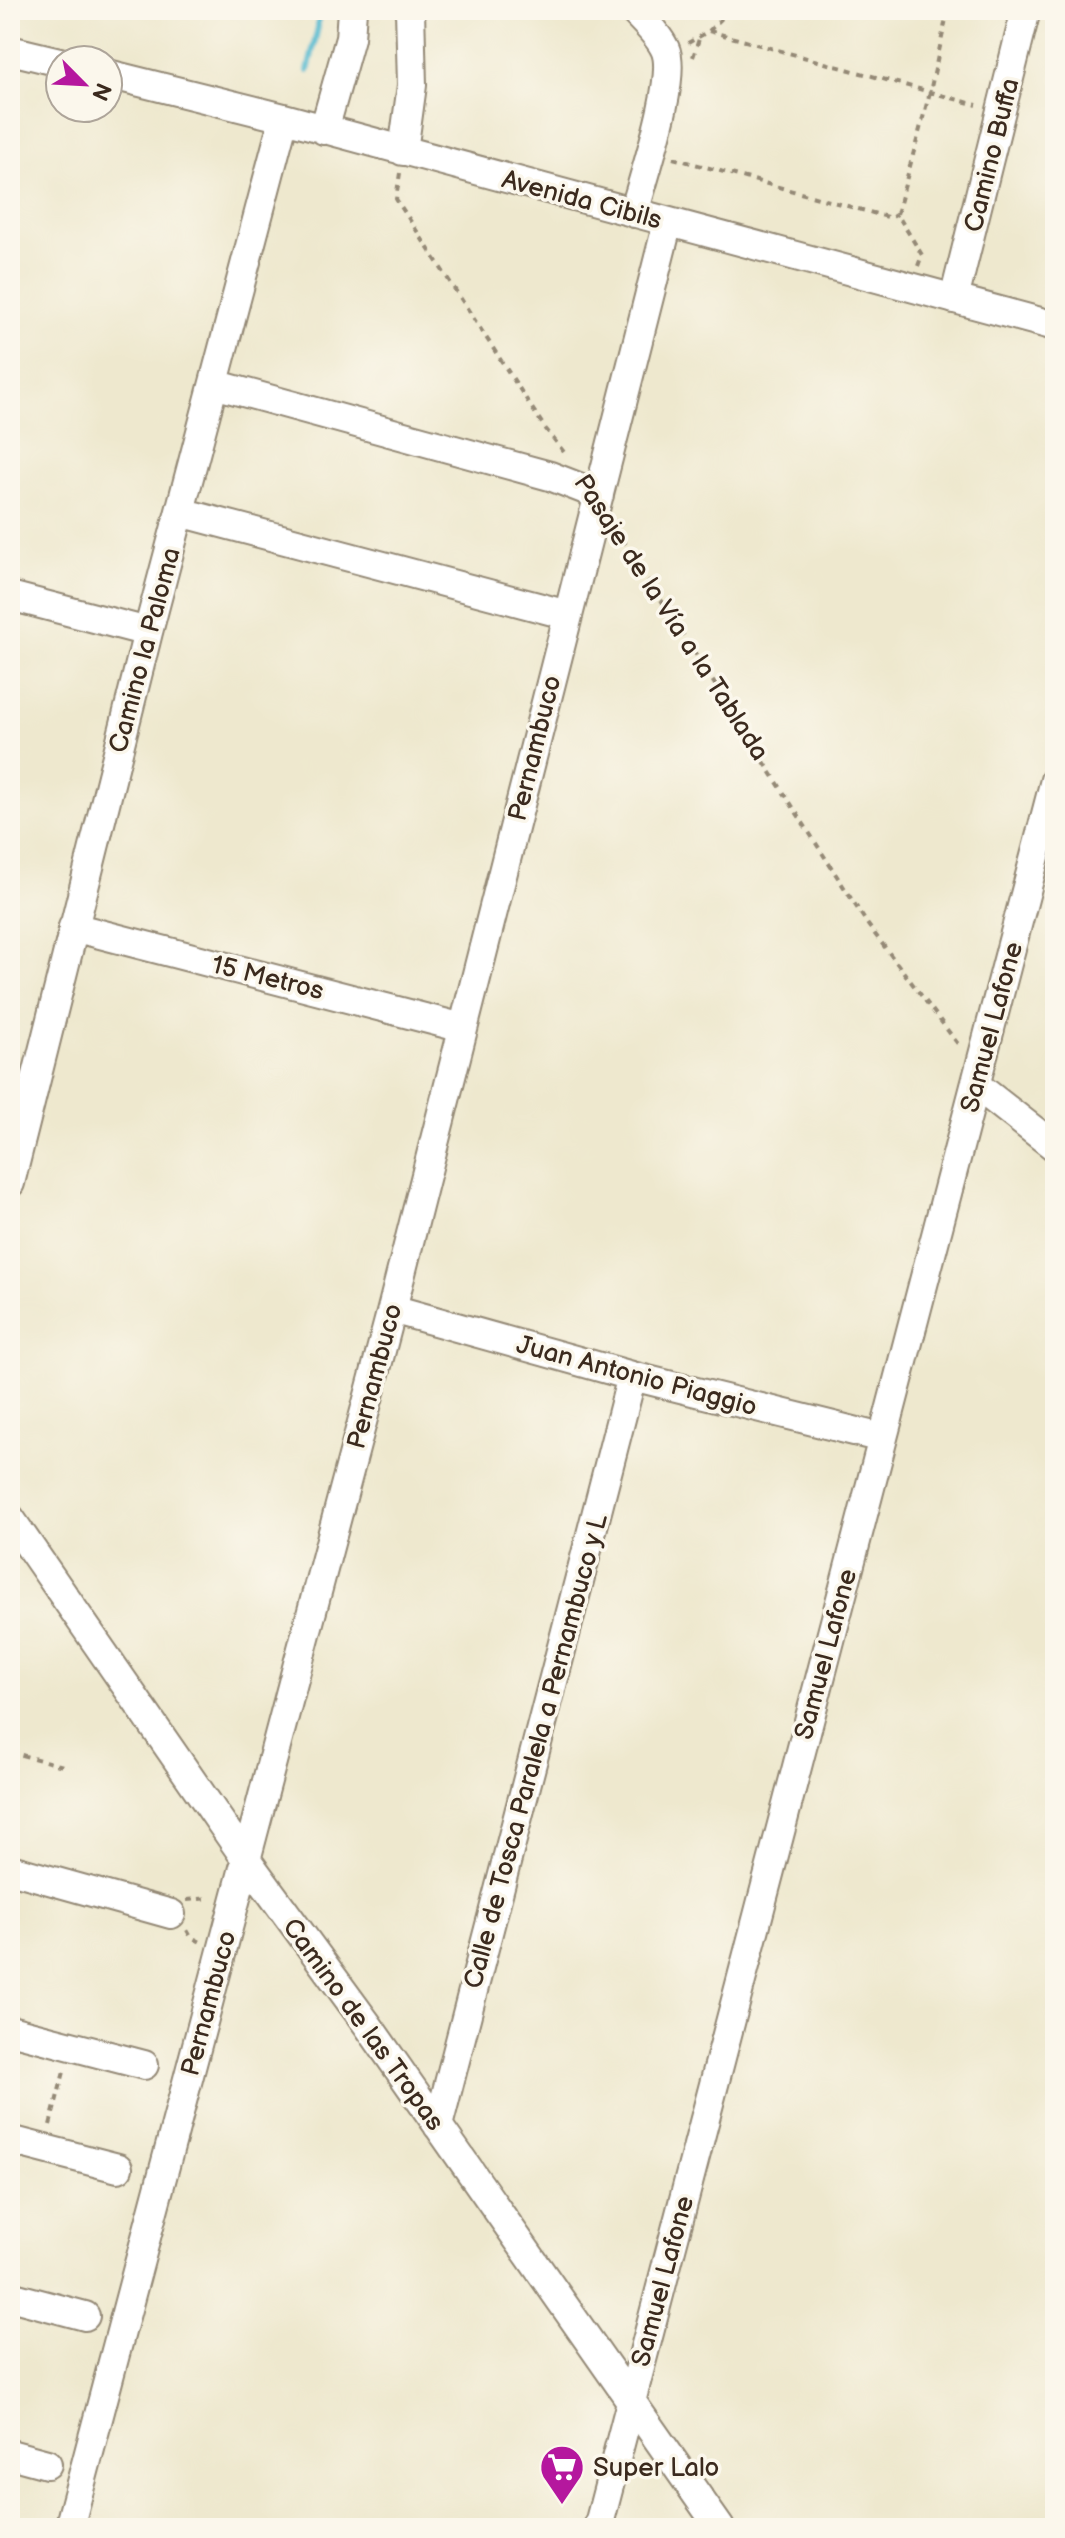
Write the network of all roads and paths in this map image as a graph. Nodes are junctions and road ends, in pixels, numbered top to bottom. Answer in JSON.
{"nodes":[{"id":1,"x":352,"y":10,"type":"edge"},
{"id":2,"x":410,"y":10,"type":"edge"},
{"id":3,"x":633,"y":10,"type":"edge"},
{"id":4,"x":730,"y":10,"type":"edge"},
{"id":5,"x":948,"y":10,"type":"edge"},
{"id":6,"x":1026,"y":10,"type":"edge"},
{"id":7,"x":709,"y":31,"type":"junction"},
{"id":8,"x":664,"y":48,"type":"junction"},
{"id":9,"x":10,"y":50,"type":"edge"},
{"id":10,"x":44,"y":58,"type":"edge"},
{"id":11,"x":124,"y":78,"type":"edge"},
{"id":12,"x":930,"y":92,"type":"junction"},
{"id":13,"x":1003,"y":112,"type":"junction"},
{"id":14,"x":284,"y":118,"type":"junction"},
{"id":15,"x":324,"y":130,"type":"junction"},
{"id":16,"x":403,"y":151,"type":"junction"},
{"id":17,"x":650,"y":152,"type":"junction"},
{"id":18,"x":634,"y":213,"type":"junction"},
{"id":19,"x":897,"y":214,"type":"junction"},
{"id":20,"x":668,"y":222,"type":"junction"},
{"id":21,"x":911,"y":288,"type":"junction"},
{"id":22,"x":954,"y":299,"type":"junction"},
{"id":23,"x":1055,"y":326,"type":"edge"},
{"id":24,"x":214,"y":384,"type":"junction"},
{"id":25,"x":572,"y":461,"type":"dead end"},
{"id":26,"x":599,"y":495,"type":"junction"},
{"id":27,"x":180,"y":512,"type":"junction"},
{"id":28,"x":10,"y":596,"type":"edge"},
{"id":29,"x":568,"y":615,"type":"junction"},
{"id":30,"x":148,"y":632,"type":"junction"},
{"id":31,"x":1055,"y":780,"type":"edge"},
{"id":32,"x":73,"y":927,"type":"junction"},
{"id":33,"x":463,"y":1028,"type":"junction"},
{"id":34,"x":978,"y":1078,"type":"junction"},
{"id":35,"x":1055,"y":1147,"type":"edge"},
{"id":36,"x":10,"y":1183,"type":"edge"},
{"id":37,"x":392,"y":1309,"type":"junction"},
{"id":38,"x":632,"y":1376,"type":"junction"},
{"id":39,"x":882,"y":1438,"type":"junction"},
{"id":40,"x":10,"y":1518,"type":"edge"},
{"id":41,"x":10,"y":1752,"type":"edge"},
{"id":42,"x":67,"y":1767,"type":"dead end"},
{"id":43,"x":246,"y":1859,"type":"junction"},
{"id":44,"x":10,"y":1869,"type":"edge"},
{"id":45,"x":234,"y":1903,"type":"junction"},
{"id":46,"x":171,"y":1914,"type":"junction"},
{"id":47,"x":222,"y":1949,"type":"junction"},
{"id":48,"x":10,"y":2030,"type":"edge"},
{"id":49,"x":71,"y":2046,"type":"junction"},
{"id":50,"x":144,"y":2065,"type":"dead end"},
{"id":51,"x":438,"y":2126,"type":"junction"},
{"id":52,"x":10,"y":2140,"type":"edge"},
{"id":53,"x":44,"y":2149,"type":"junction"},
{"id":54,"x":118,"y":2168,"type":"dead end"},
{"id":55,"x":10,"y":2296,"type":"edge"},
{"id":56,"x":85,"y":2316,"type":"dead end"},
{"id":57,"x":630,"y":2400,"type":"junction"},
{"id":58,"x":10,"y":2454,"type":"edge"},
{"id":59,"x":47,"y":2464,"type":"dead end"},
{"id":60,"x":69,"y":2528,"type":"edge"},
{"id":61,"x":598,"y":2528,"type":"edge"},
{"id":62,"x":720,"y":2528,"type":"edge"}],
"edges":[{"from":1,"to":15,"type":"street"},
{"from":2,"to":16,"type":"street"},
{"from":3,"to":8,"type":"street"},
{"from":4,"to":7,"type":"path"},
{"from":5,"to":12,"type":"path"},
{"from":6,"to":13,"type":"street","name":"Camino Buffa"},
{"from":7,"to":8,"type":"path"},
{"from":7,"to":12,"type":"path"},
{"from":8,"to":17,"type":"street"},
{"from":9,"to":10,"type":"street"},
{"from":11,"to":14,"type":"street","name":"Avenida Cibils"},
{"from":12,"to":13,"type":"path"},
{"from":12,"to":19,"type":"path"},
{"from":13,"to":22,"type":"street","name":"Camino Buffa"},
{"from":14,"to":15,"type":"street","name":"Avenida Cibils"},
{"from":14,"to":24,"type":"street","name":"Camino la Paloma"},
{"from":15,"to":16,"type":"street","name":"Avenida Cibils"},
{"from":16,"to":18,"type":"street","name":"Avenida Cibils"},
{"from":16,"to":25,"type":"path","name":"Pasaje de la Vía a la Tablada"},
{"from":17,"to":18,"type":"street"},
{"from":17,"to":19,"type":"path"},
{"from":18,"to":20,"type":"street","name":"Avenida Cibils"},
{"from":19,"to":21,"type":"path"},
{"from":20,"to":21,"type":"street","name":"Avenida Cibils"},
{"from":20,"to":26,"type":"street","name":"Pernambuco"},
{"from":21,"to":22,"type":"street","name":"Avenida Cibils"},
{"from":22,"to":23,"type":"street","name":"Avenida Cibils"},
{"from":24,"to":26,"type":"street"},
{"from":24,"to":27,"type":"street","name":"Camino la Paloma"},
{"from":26,"to":29,"type":"street","name":"Pernambuco"},
{"from":26,"to":34,"type":"path","name":"Pasaje de la Vía a la Tablada"},
{"from":27,"to":29,"type":"street"},
{"from":27,"to":30,"type":"street","name":"Camino la Paloma"},
{"from":28,"to":30,"type":"street"},
{"from":29,"to":33,"type":"street","name":"Pernambuco"},
{"from":30,"to":32,"type":"street","name":"Camino la Paloma"},
{"from":31,"to":34,"type":"street","name":"Samuel Lafone"},
{"from":32,"to":33,"type":"street","name":"15 Metros"},
{"from":32,"to":36,"type":"street","name":"Camino la Paloma"},
{"from":33,"to":37,"type":"street","name":"Pernambuco"},
{"from":34,"to":35,"type":"street"},
{"from":34,"to":39,"type":"street","name":"Samuel Lafone"},
{"from":37,"to":38,"type":"street","name":"Juan Antonio Piaggio"},
{"from":37,"to":43,"type":"street","name":"Pernambuco"},
{"from":38,"to":39,"type":"street","name":"Juan Antonio Piaggio"},
{"from":38,"to":51,"type":"street","name":"Calle de Tosca Paralela a Pernambuco y L"},
{"from":39,"to":57,"type":"street","name":"Samuel Lafone"},
{"from":40,"to":43,"type":"street","name":"Camino de las Tropas"},
{"from":41,"to":42,"type":"path"},
{"from":43,"to":45,"type":"street","name":"Pernambuco"},
{"from":43,"to":51,"type":"street","name":"Camino de las Tropas"},
{"from":44,"to":46,"type":"street"},
{"from":45,"to":46,"type":"path"},
{"from":45,"to":47,"type":"street","name":"Pernambuco"},
{"from":46,"to":47,"type":"path"},
{"from":47,"to":60,"type":"street","name":"Pernambuco"},
{"from":48,"to":49,"type":"street"},
{"from":49,"to":50,"type":"street"},
{"from":49,"to":53,"type":"path"},
{"from":51,"to":57,"type":"street","name":"Camino de las Tropas"},
{"from":52,"to":53,"type":"street"},
{"from":53,"to":54,"type":"street"},
{"from":55,"to":56,"type":"street"},
{"from":57,"to":61,"type":"street","name":"Samuel Lafone"},
{"from":57,"to":62,"type":"street","name":"Camino de las Tropas"},
{"from":58,"to":59,"type":"street"}]}
